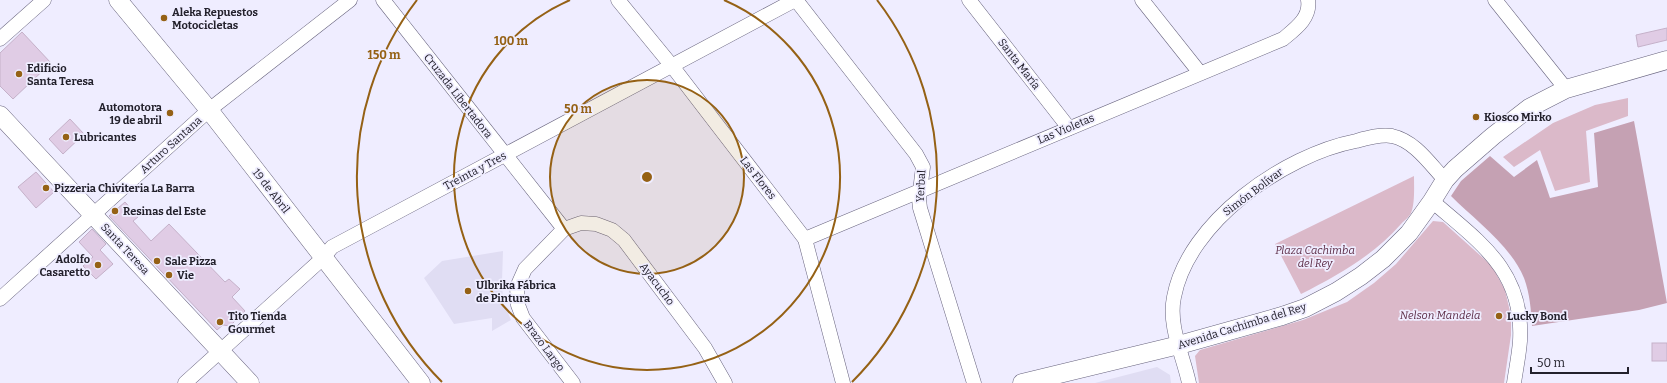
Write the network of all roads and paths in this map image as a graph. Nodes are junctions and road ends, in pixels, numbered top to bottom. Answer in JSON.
{"nodes":[{"id":1,"x":44,"y":0,"type":"edge"},
{"id":2,"x":118,"y":0,"type":"edge"},
{"id":3,"x":350,"y":0,"type":"edge"},
{"id":4,"x":383,"y":0,"type":"edge"},
{"id":5,"x":618,"y":0,"type":"edge"},
{"id":6,"x":795,"y":0,"type":"edge"},
{"id":7,"x":969,"y":0,"type":"edge"},
{"id":8,"x":1142,"y":0,"type":"edge"},
{"id":9,"x":1308,"y":0,"type":"edge"},
{"id":10,"x":1495,"y":0,"type":"edge"},
{"id":11,"x":0,"y":39,"type":"edge"},
{"id":12,"x":1667,"y":60,"type":"edge"},
{"id":13,"x":672,"y":66,"type":"junction"},
{"id":14,"x":1200,"y":73,"type":"junction"},
{"id":15,"x":1566,"y":89,"type":"junction"},
{"id":16,"x":209,"y":110,"type":"junction"},
{"id":17,"x":0,"y":115,"type":"edge"},
{"id":18,"x":1069,"y":128,"type":"junction"},
{"id":19,"x":505,"y":155,"type":"junction"},
{"id":20,"x":1445,"y":180,"type":"junction"},
{"id":21,"x":920,"y":190,"type":"junction"},
{"id":22,"x":1432,"y":201,"type":"junction"},
{"id":23,"x":94,"y":215,"type":"junction"},
{"id":24,"x":564,"y":229,"type":"junction"},
{"id":25,"x":805,"y":239,"type":"junction"},
{"id":26,"x":323,"y":258,"type":"junction"},
{"id":27,"x":0,"y":299,"type":"edge"},
{"id":28,"x":1179,"y":345,"type":"junction"},
{"id":29,"x":221,"y":351,"type":"junction"},
{"id":30,"x":185,"y":383,"type":"edge"},
{"id":31,"x":250,"y":383,"type":"edge"},
{"id":32,"x":421,"y":383,"type":"edge"},
{"id":33,"x":572,"y":383,"type":"edge"},
{"id":34,"x":724,"y":383,"type":"edge"},
{"id":35,"x":843,"y":383,"type":"edge"},
{"id":36,"x":974,"y":383,"type":"edge"},
{"id":37,"x":1022,"y":383,"type":"edge"},
{"id":38,"x":1189,"y":383,"type":"edge"},
{"id":39,"x":1514,"y":383,"type":"edge"}],
"edges":[{"from":1,"to":11,"type":"street"},
{"from":2,"to":16,"type":"street","name":"19 de Abril"},
{"from":3,"to":16,"type":"street","name":"Arturo Santana"},
{"from":4,"to":19,"type":"street","name":"Cruzada Libertadora"},
{"from":5,"to":13,"type":"street","name":"Las Flores"},
{"from":6,"to":13,"type":"street","name":"Treinta y Tres"},
{"from":6,"to":21,"type":"street","name":"Yerbal"},
{"from":7,"to":18,"type":"street","name":"Santa María"},
{"from":8,"to":14,"type":"street"},
{"from":9,"to":14,"type":"street","name":"Las Violetas"},
{"from":10,"to":15,"type":"street"},
{"from":12,"to":15,"type":"street","name":"Avenida Cachimba del Rey"},
{"from":13,"to":19,"type":"street","name":"Treinta y Tres"},
{"from":13,"to":25,"type":"street","name":"Las Flores"},
{"from":14,"to":18,"type":"street","name":"Las Violetas"},
{"from":15,"to":20,"type":"street","name":"Avenida Cachimba del Rey"},
{"from":16,"to":23,"type":"street","name":"Arturo Santana"},
{"from":16,"to":26,"type":"street","name":"19 de Abril"},
{"from":17,"to":23,"type":"street","name":"Santa Teresa"},
{"from":18,"to":21,"type":"street","name":"Las Violetas"},
{"from":19,"to":24,"type":"street","name":"Cruzada Libertadora"},
{"from":19,"to":26,"type":"street","name":"Treinta y Tres"},
{"from":20,"to":22,"type":"street","name":"Avenida Cachimba del Rey"},
{"from":20,"to":28,"type":"street","name":"Simón Bolívar"},
{"from":21,"to":25,"type":"street","name":"Las Violetas"},
{"from":21,"to":36,"type":"street","name":"Yerbal"},
{"from":22,"to":28,"type":"street","name":"Avenida Cachimba del Rey"},
{"from":22,"to":39,"type":"street"},
{"from":23,"to":27,"type":"street","name":"Arturo Santana"},
{"from":23,"to":29,"type":"street","name":"Santa Teresa"},
{"from":24,"to":33,"type":"street","name":"Brazo Largo"},
{"from":24,"to":34,"type":"street","name":"Ayacucho"},
{"from":25,"to":35,"type":"street","name":"Las Flores"},
{"from":26,"to":29,"type":"street","name":"Treinta y Tres"},
{"from":26,"to":32,"type":"street","name":"19 de Abril"},
{"from":28,"to":37,"type":"street","name":"Avenida Cachimba del Rey"},
{"from":28,"to":38,"type":"street","name":"Simón Bolívar"},
{"from":29,"to":30,"type":"street","name":"Treinta y Tres"},
{"from":29,"to":31,"type":"street","name":"Santa Teresa"}]}
